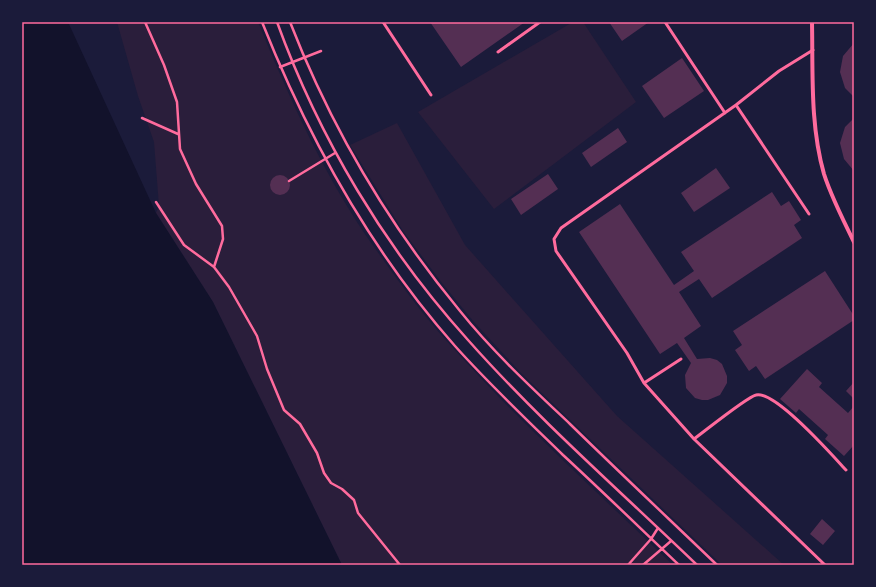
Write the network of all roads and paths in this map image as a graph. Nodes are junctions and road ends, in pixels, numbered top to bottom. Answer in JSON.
{"nodes":[{"id":1,"x":145,"y":22,"type":"edge"},
{"id":2,"x":262,"y":22,"type":"edge"},
{"id":3,"x":277,"y":22,"type":"edge"},
{"id":4,"x":290,"y":22,"type":"edge"},
{"id":5,"x":383,"y":22,"type":"edge"},
{"id":6,"x":540,"y":22,"type":"edge"},
{"id":7,"x":665,"y":22,"type":"edge"},
{"id":8,"x":812,"y":22,"type":"edge"},
{"id":9,"x":813,"y":50,"type":"junction"},
{"id":10,"x":320,"y":51,"type":"dead end"},
{"id":11,"x":498,"y":52,"type":"dead end"},
{"id":12,"x":304,"y":58,"type":"junction"},
{"id":13,"x":292,"y":63,"type":"junction"},
{"id":14,"x":280,"y":67,"type":"junction"},
{"id":15,"x":431,"y":94,"type":"dead end"},
{"id":16,"x":736,"y":105,"type":"junction"},
{"id":17,"x":724,"y":113,"type":"junction"},
{"id":18,"x":142,"y":118,"type":"dead end"},
{"id":19,"x":178,"y":134,"type":"junction"},
{"id":20,"x":335,"y":153,"type":"junction"},
{"id":21,"x":325,"y":158,"type":"junction"},
{"id":22,"x":289,"y":181,"type":"dead end"},
{"id":23,"x":156,"y":202,"type":"dead end"},
{"id":24,"x":809,"y":214,"type":"dead end"},
{"id":25,"x":854,"y":242,"type":"edge"},
{"id":26,"x":214,"y":267,"type":"junction"},
{"id":27,"x":681,"y":359,"type":"dead end"},
{"id":28,"x":644,"y":383,"type":"junction"},
{"id":29,"x":694,"y":439,"type":"junction"},
{"id":30,"x":846,"y":470,"type":"dead end"},
{"id":31,"x":658,"y":528,"type":"junction"},
{"id":32,"x":651,"y":539,"type":"junction"},
{"id":33,"x":671,"y":541,"type":"junction"},
{"id":34,"x":663,"y":550,"type":"junction"},
{"id":35,"x":400,"y":565,"type":"edge"},
{"id":36,"x":628,"y":565,"type":"edge"},
{"id":37,"x":643,"y":565,"type":"edge"},
{"id":38,"x":679,"y":565,"type":"edge"},
{"id":39,"x":697,"y":565,"type":"edge"},
{"id":40,"x":717,"y":565,"type":"edge"},
{"id":41,"x":825,"y":565,"type":"edge"}],
"edges":[{"from":1,"to":19,"type":"path"},
{"from":2,"to":14,"type":"path"},
{"from":3,"to":13,"type":"path"},
{"from":4,"to":12,"type":"path"},
{"from":5,"to":15,"type":"lane"},
{"from":6,"to":11,"type":"lane"},
{"from":7,"to":17,"type":"lane"},
{"from":8,"to":9,"type":"street"},
{"from":9,"to":16,"type":"lane"},
{"from":9,"to":25,"type":"street"},
{"from":10,"to":12,"type":"path"},
{"from":12,"to":13,"type":"path"},
{"from":12,"to":40,"type":"path"},
{"from":13,"to":14,"type":"path"},
{"from":13,"to":20,"type":"path"},
{"from":14,"to":21,"type":"path"},
{"from":16,"to":17,"type":"lane"},
{"from":16,"to":24,"type":"lane"},
{"from":17,"to":28,"type":"lane"},
{"from":18,"to":19,"type":"path"},
{"from":19,"to":26,"type":"path"},
{"from":20,"to":21,"type":"path"},
{"from":20,"to":31,"type":"path"},
{"from":21,"to":22,"type":"path"},
{"from":21,"to":32,"type":"path"},
{"from":23,"to":26,"type":"path"},
{"from":26,"to":35,"type":"path"},
{"from":27,"to":28,"type":"lane"},
{"from":28,"to":29,"type":"lane"},
{"from":29,"to":30,"type":"lane"},
{"from":29,"to":41,"type":"lane"},
{"from":31,"to":32,"type":"path"},
{"from":31,"to":33,"type":"path"},
{"from":32,"to":34,"type":"path"},
{"from":32,"to":36,"type":"path"},
{"from":33,"to":34,"type":"path"},
{"from":33,"to":39,"type":"path"},
{"from":34,"to":37,"type":"path"},
{"from":34,"to":38,"type":"path"}]}
